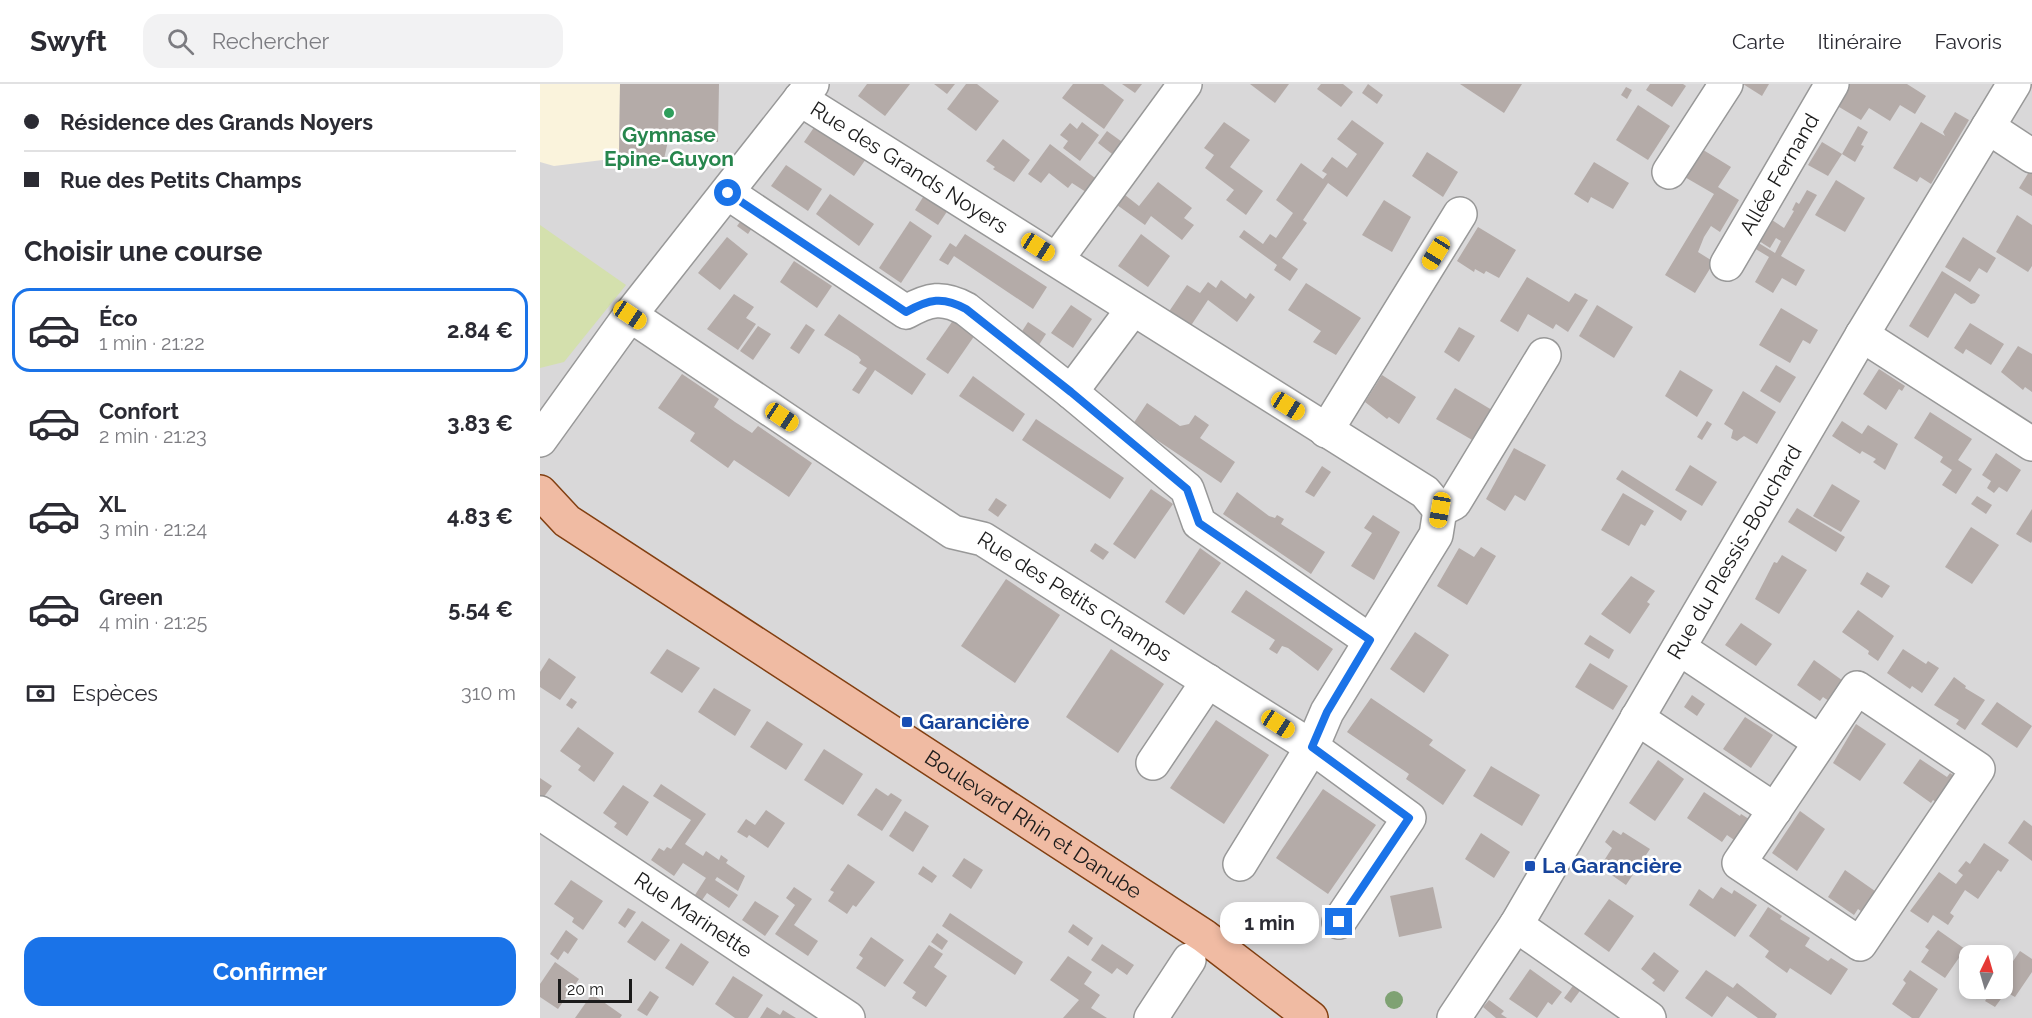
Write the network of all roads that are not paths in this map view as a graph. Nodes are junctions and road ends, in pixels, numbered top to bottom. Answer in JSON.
{"nodes":[{"id":1,"x":1185,"y":84,"type":"edge"},
{"id":2,"x":1726,"y":84,"type":"edge"},
{"id":3,"x":1832,"y":84,"type":"edge"},
{"id":4,"x":2000,"y":89,"type":"edge"},
{"id":5,"x":806,"y":91,"type":"edge"},
{"id":6,"x":1988,"y":126,"type":"junction"},
{"id":7,"x":2032,"y":156,"type":"edge"},
{"id":8,"x":1669,"y":172,"type":"dead end"},
{"id":9,"x":728,"y":193,"type":"junction"},
{"id":10,"x":1460,"y":214,"type":"dead end"},
{"id":11,"x":1058,"y":259,"type":"junction"},
{"id":12,"x":1727,"y":264,"type":"dead end"},
{"id":13,"x":1134,"y":309,"type":"junction"},
{"id":14,"x":630,"y":315,"type":"junction"},
{"id":15,"x":1862,"y":335,"type":"junction"},
{"id":16,"x":1544,"y":355,"type":"dead end"},
{"id":17,"x":1071,"y":392,"type":"junction"},
{"id":18,"x":1326,"y":431,"type":"junction"},
{"id":19,"x":542,"y":433,"type":"edge"},
{"id":20,"x":2032,"y":444,"type":"edge"},
{"id":21,"x":540,"y":492,"type":"edge"},
{"id":22,"x":1440,"y":510,"type":"junction"},
{"id":23,"x":554,"y":519,"type":"edge"},
{"id":24,"x":1370,"y":640,"type":"junction"},
{"id":25,"x":1678,"y":648,"type":"junction"},
{"id":26,"x":1208,"y":681,"type":"junction"},
{"id":27,"x":1637,"y":718,"type":"junction"},
{"id":28,"x":1820,"y":742,"type":"junction"},
{"id":29,"x":1312,"y":747,"type":"junction"},
{"id":30,"x":1153,"y":764,"type":"dead end"},
{"id":31,"x":1775,"y":810,"type":"junction"},
{"id":32,"x":540,"y":813,"type":"edge"},
{"id":33,"x":1240,"y":864,"type":"dead end"},
{"id":34,"x":1339,"y":922,"type":"dead end"},
{"id":35,"x":1516,"y":925,"type":"junction"},
{"id":36,"x":1189,"y":960,"type":"dead end"},
{"id":37,"x":848,"y":1018,"type":"edge"},
{"id":38,"x":1151,"y":1018,"type":"edge"},
{"id":39,"x":1311,"y":1018,"type":"edge"},
{"id":40,"x":1454,"y":1018,"type":"edge"},
{"id":41,"x":1649,"y":1018,"type":"edge"}],
"edges":[{"from":1,"to":11,"type":"street"},
{"from":2,"to":8,"type":"street"},
{"from":3,"to":12,"type":"street","name":"Allée Fernand"},
{"from":4,"to":6,"type":"street","name":"Rue du Plessis-Bouchard"},
{"from":5,"to":9,"type":"street"},
{"from":5,"to":11,"type":"street","name":"Rue des Grands Noyers"},
{"from":6,"to":7,"type":"street"},
{"from":6,"to":15,"type":"street","name":"Rue du Plessis-Bouchard"},
{"from":9,"to":14,"type":"street"},
{"from":9,"to":17,"type":"street"},
{"from":10,"to":18,"type":"street"},
{"from":11,"to":13,"type":"street","name":"Rue des Grands Noyers"},
{"from":13,"to":17,"type":"street"},
{"from":13,"to":18,"type":"street","name":"Rue des Grands Noyers"},
{"from":14,"to":19,"type":"street"},
{"from":14,"to":26,"type":"street","name":"Rue des Petits Champs"},
{"from":15,"to":20,"type":"street"},
{"from":15,"to":25,"type":"street","name":"Rue du Plessis-Bouchard"},
{"from":16,"to":22,"type":"street"},
{"from":17,"to":24,"type":"street"},
{"from":18,"to":22,"type":"street","name":"Rue des Grands Noyers"},
{"from":21,"to":23,"type":"main road","name":"Boulevard Rhin et Danube"},
{"from":22,"to":24,"type":"street"},
{"from":23,"to":39,"type":"main road","name":"Boulevard Rhin et Danube"},
{"from":24,"to":29,"type":"street"},
{"from":25,"to":27,"type":"street","name":"Rue du Plessis-Bouchard"},
{"from":25,"to":28,"type":"street"},
{"from":26,"to":29,"type":"street","name":"Rue des Petits Champs"},
{"from":26,"to":30,"type":"street"},
{"from":27,"to":31,"type":"street"},
{"from":27,"to":35,"type":"street","name":"Rue du Plessis-Bouchard"},
{"from":28,"to":31,"type":"street"},
{"from":28,"to":31,"type":"street"},
{"from":29,"to":33,"type":"street"},
{"from":29,"to":34,"type":"street","name":"Rue des Petits Champs"},
{"from":32,"to":37,"type":"street","name":"Rue Marinette"},
{"from":35,"to":40,"type":"street","name":"Rue du Plessis-Bouchard"},
{"from":35,"to":41,"type":"street"},
{"from":36,"to":38,"type":"street"}]}
